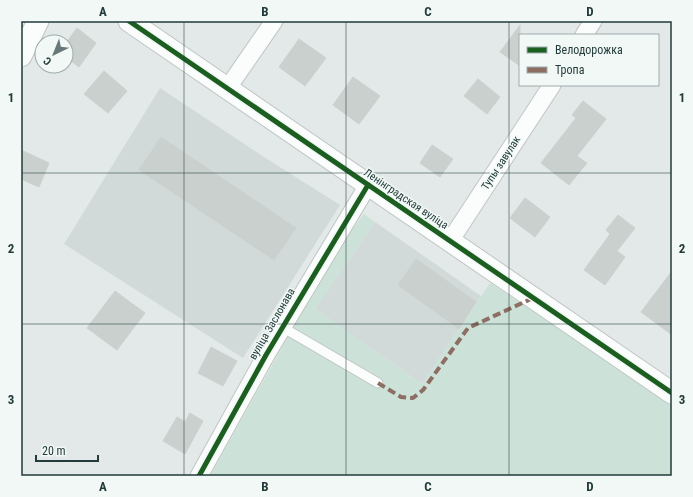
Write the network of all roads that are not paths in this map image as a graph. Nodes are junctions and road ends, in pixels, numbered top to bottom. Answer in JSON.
{"nodes":[{"id":1,"x":38,"y":21,"type":"edge"},
{"id":2,"x":129,"y":21,"type":"edge"},
{"id":3,"x":274,"y":21,"type":"edge"},
{"id":4,"x":593,"y":21,"type":"edge"},
{"id":5,"x":585,"y":34,"type":"edge"},
{"id":6,"x":21,"y":56,"type":"edge"},
{"id":7,"x":551,"y":86,"type":"edge"},
{"id":8,"x":227,"y":89,"type":"junction"},
{"id":9,"x":368,"y":184,"type":"junction"},
{"id":10,"x":450,"y":241,"type":"junction"},
{"id":11,"x":282,"y":327,"type":"junction"},
{"id":12,"x":378,"y":383,"type":"dead end"},
{"id":13,"x":672,"y":393,"type":"edge"},
{"id":14,"x":199,"y":476,"type":"edge"}],
"edges":[{"from":1,"to":6,"type":"street"},
{"from":2,"to":8,"type":"street","name":"Ленінградская вуліца"},
{"from":3,"to":8,"type":"street"},
{"from":4,"to":5,"type":"street"},
{"from":7,"to":10,"type":"street","name":"Тупы завулак"},
{"from":8,"to":9,"type":"street","name":"Ленінградская вуліца"},
{"from":9,"to":10,"type":"street","name":"Ленінградская вуліца"},
{"from":9,"to":11,"type":"street","name":"вуліца Заслонава"},
{"from":10,"to":13,"type":"street","name":"Ленінградская вуліца"},
{"from":11,"to":12,"type":"lane"},
{"from":11,"to":14,"type":"street","name":"вуліца Заслонава"}]}
